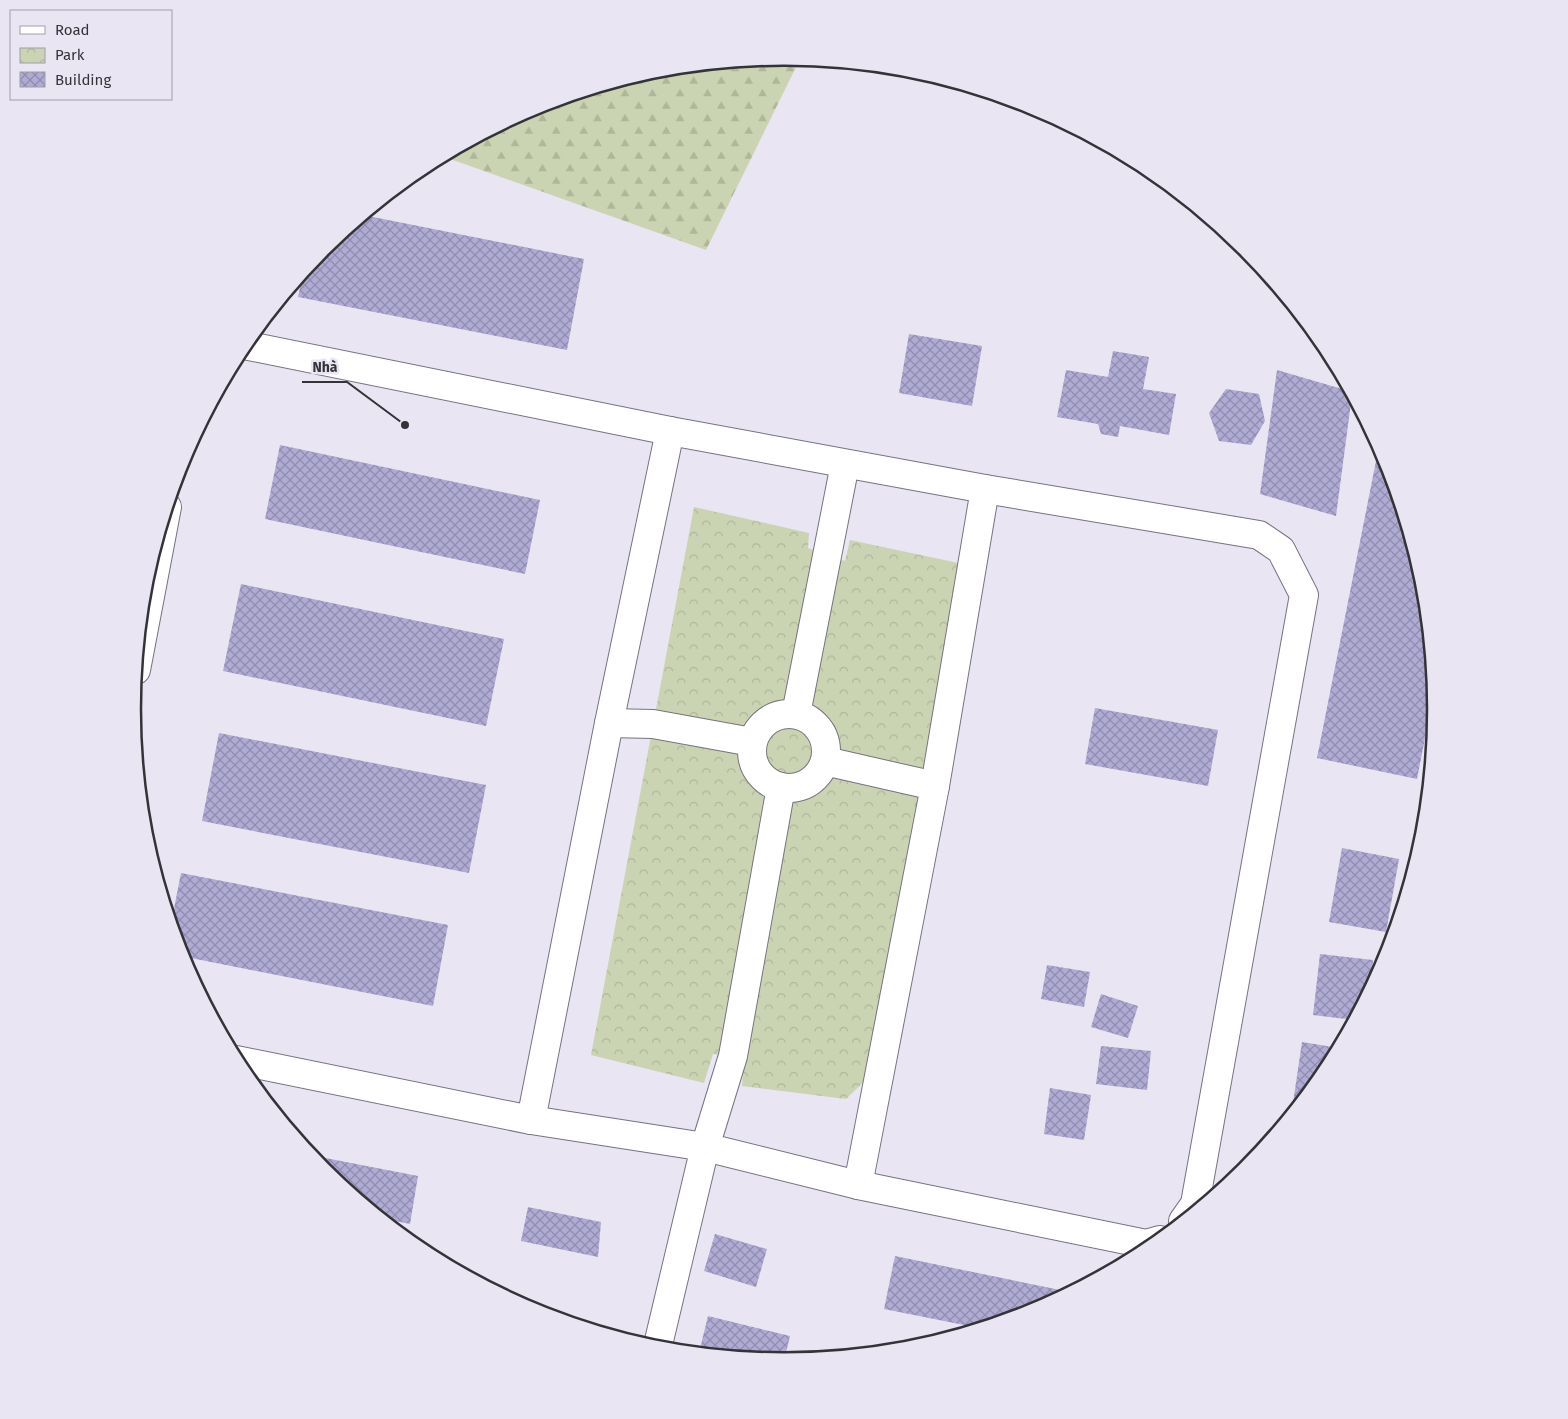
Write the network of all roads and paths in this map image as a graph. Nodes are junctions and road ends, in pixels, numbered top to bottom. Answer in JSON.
{"nodes":[{"id":1,"x":253,"y":347,"type":"edge"},
{"id":2,"x":670,"y":430,"type":"junction"},
{"id":3,"x":845,"y":464,"type":"junction"},
{"id":4,"x":985,"y":489,"type":"junction"},
{"id":5,"x":796,"y":714,"type":"junction"},
{"id":6,"x":609,"y":724,"type":"junction"},
{"id":7,"x":752,"y":742,"type":"junction"},
{"id":8,"x":825,"y":761,"type":"junction"},
{"id":9,"x":935,"y":786,"type":"junction"},
{"id":10,"x":781,"y":787,"type":"junction"},
{"id":11,"x":246,"y":1062,"type":"edge"},
{"id":12,"x":531,"y":1120,"type":"junction"},
{"id":13,"x":705,"y":1147,"type":"junction"},
{"id":14,"x":858,"y":1184,"type":"junction"},
{"id":15,"x":1195,"y":1204,"type":"edge"},
{"id":16,"x":1142,"y":1243,"type":"edge"},
{"id":17,"x":659,"y":1340,"type":"edge"}],
"edges":[{"from":1,"to":2,"type":"street"},
{"from":2,"to":3,"type":"street"},
{"from":2,"to":6,"type":"street"},
{"from":3,"to":4,"type":"street"},
{"from":3,"to":5,"type":"street"},
{"from":4,"to":9,"type":"street"},
{"from":4,"to":15,"type":"street"},
{"from":5,"to":7,"type":"street"},
{"from":5,"to":8,"type":"street"},
{"from":6,"to":7,"type":"street"},
{"from":6,"to":12,"type":"street"},
{"from":7,"to":10,"type":"street"},
{"from":8,"to":9,"type":"street"},
{"from":8,"to":10,"type":"street"},
{"from":9,"to":14,"type":"street"},
{"from":10,"to":13,"type":"street"},
{"from":11,"to":12,"type":"street"},
{"from":12,"to":13,"type":"street"},
{"from":13,"to":14,"type":"street"},
{"from":13,"to":17,"type":"street"},
{"from":14,"to":16,"type":"street"}]}
